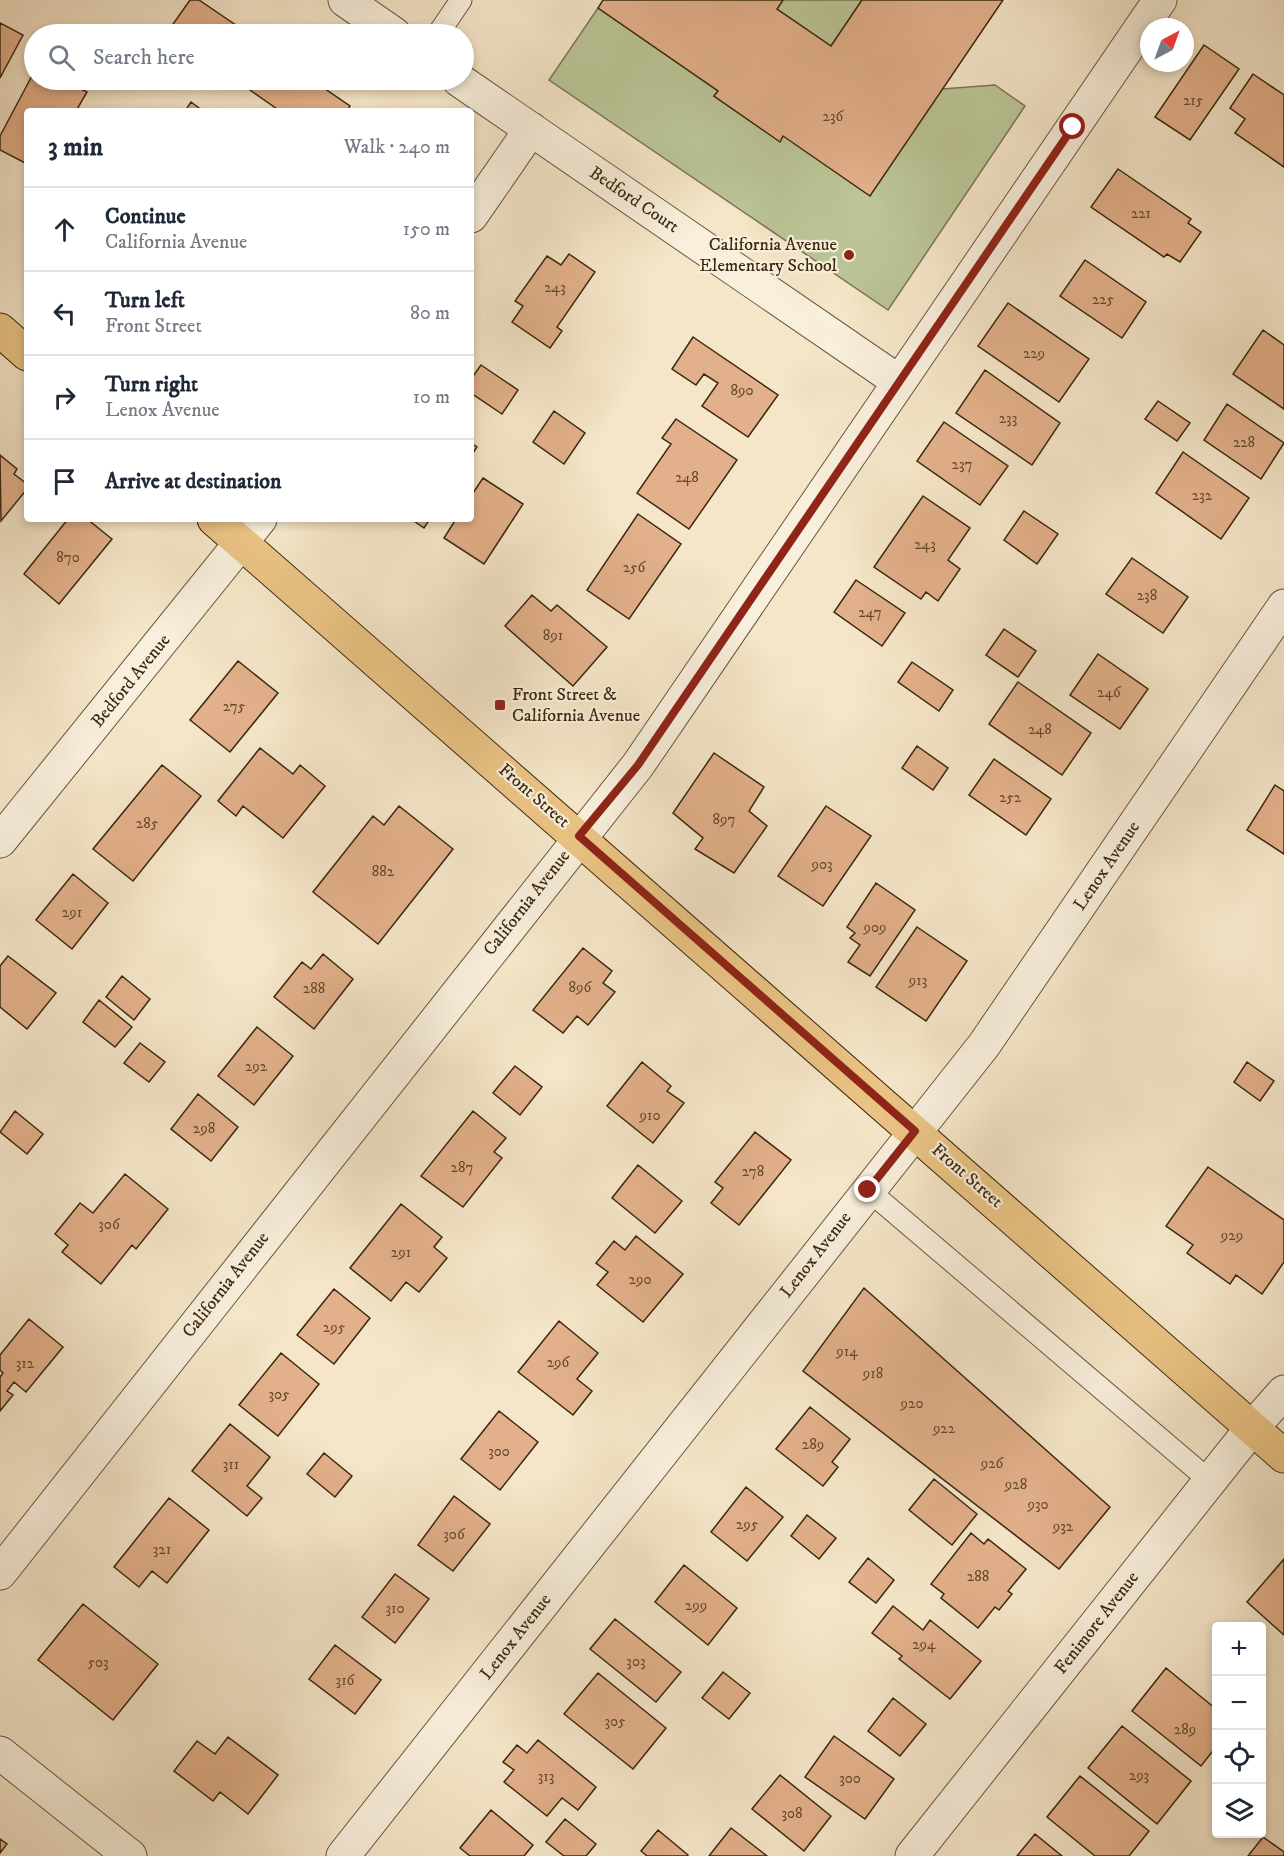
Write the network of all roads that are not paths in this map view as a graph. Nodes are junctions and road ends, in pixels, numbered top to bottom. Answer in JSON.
{"nodes":[{"id":1,"x":345,"y":0,"type":"edge"},
{"id":2,"x":461,"y":0,"type":"edge"},
{"id":3,"x":1160,"y":0,"type":"edge"},
{"id":4,"x":380,"y":24,"type":"edge"},
{"id":5,"x":445,"y":24,"type":"edge"},
{"id":6,"x":474,"y":90,"type":"edge"},
{"id":7,"x":531,"y":129,"type":"junction"},
{"id":8,"x":474,"y":212,"type":"edge"},
{"id":9,"x":0,"y":330,"type":"edge"},
{"id":10,"x":24,"y":351,"type":"edge"},
{"id":11,"x":898,"y":381,"type":"junction"},
{"id":12,"x":223,"y":522,"type":"edge"},
{"id":13,"x":251,"y":531,"type":"edge"},
{"id":14,"x":1284,"y":606,"type":"edge"},
{"id":15,"x":579,"y":836,"type":"junction"},
{"id":16,"x":0,"y":841,"type":"edge"},
{"id":17,"x":915,"y":1131,"type":"junction"},
{"id":18,"x":868,"y":1190,"type":"junction"},
{"id":19,"x":1284,"y":1392,"type":"edge"},
{"id":20,"x":1252,"y":1428,"type":"junction"},
{"id":21,"x":1284,"y":1456,"type":"edge"},
{"id":22,"x":1210,"y":1480,"type":"junction"},
{"id":23,"x":0,"y":1572,"type":"edge"},
{"id":24,"x":0,"y":1754,"type":"edge"},
{"id":25,"x":130,"y":1856,"type":"edge"},
{"id":26,"x":343,"y":1856,"type":"edge"},
{"id":27,"x":912,"y":1856,"type":"edge"}],
"edges":[{"from":1,"to":4,"type":"street"},
{"from":2,"to":5,"type":"lane"},
{"from":3,"to":11,"type":"street","name":"California Avenue"},
{"from":6,"to":7,"type":"street","name":"Bedford Court"},
{"from":7,"to":8,"type":"street"},
{"from":7,"to":11,"type":"street","name":"Bedford Court"},
{"from":9,"to":10,"type":"main road"},
{"from":11,"to":15,"type":"street","name":"California Avenue"},
{"from":12,"to":13,"type":"main road","name":"Front Street"},
{"from":13,"to":15,"type":"main road","name":"Front Street"},
{"from":13,"to":16,"type":"street","name":"Bedford Avenue"},
{"from":14,"to":17,"type":"street","name":"Lenox Avenue"},
{"from":15,"to":17,"type":"main road","name":"Front Street"},
{"from":15,"to":23,"type":"street","name":"California Avenue"},
{"from":17,"to":18,"type":"street","name":"Lenox Avenue"},
{"from":17,"to":20,"type":"main road","name":"Front Street"},
{"from":18,"to":22,"type":"lane"},
{"from":18,"to":26,"type":"street","name":"Lenox Avenue"},
{"from":19,"to":20,"type":"street","name":"Fenimore Avenue"},
{"from":20,"to":21,"type":"main road","name":"Front Street"},
{"from":20,"to":22,"type":"street","name":"Fenimore Avenue"},
{"from":22,"to":27,"type":"street","name":"Fenimore Avenue"},
{"from":24,"to":25,"type":"street"}]}
